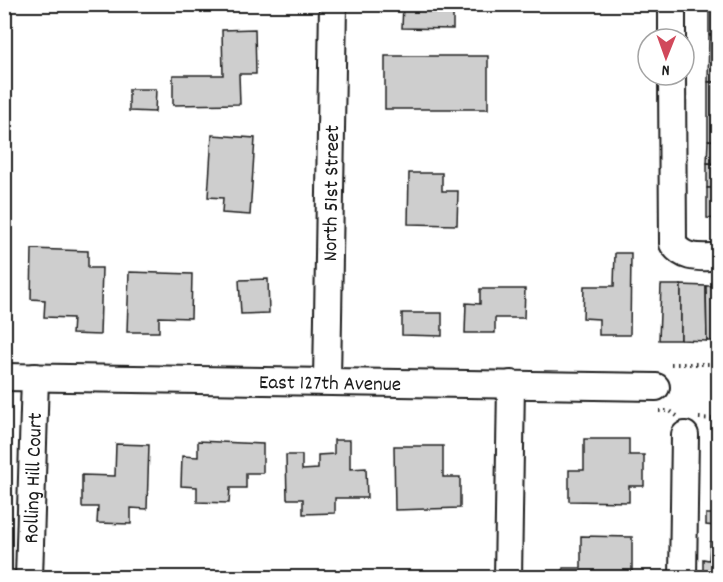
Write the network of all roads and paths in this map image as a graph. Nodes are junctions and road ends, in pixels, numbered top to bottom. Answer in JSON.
{"nodes":[{"id":1,"x":333,"y":4,"type":"edge"},
{"id":2,"x":672,"y":4,"type":"edge"},
{"id":3,"x":672,"y":27,"type":"edge"},
{"id":4,"x":672,"y":87,"type":"edge"},
{"id":5,"x":718,"y":257,"type":"edge"},
{"id":6,"x":671,"y":364,"type":"dead end"},
{"id":7,"x":718,"y":364,"type":"edge"},
{"id":8,"x":4,"y":377,"type":"edge"},
{"id":9,"x":35,"y":377,"type":"junction"},
{"id":10,"x":327,"y":381,"type":"junction"},
{"id":11,"x":511,"y":384,"type":"junction"},
{"id":12,"x":656,"y":387,"type":"dead end"},
{"id":13,"x":685,"y":435,"type":"dead end"},
{"id":14,"x":29,"y":578,"type":"edge"},
{"id":15,"x":508,"y":578,"type":"edge"},
{"id":16,"x":683,"y":578,"type":"edge"}],
"edges":[{"from":1,"to":10,"type":"street","name":"North 51st Street"},
{"from":2,"to":3,"type":"street"},
{"from":4,"to":5,"type":"street"},
{"from":6,"to":7,"type":"path"},
{"from":8,"to":9,"type":"street","name":"East 127th Avenue"},
{"from":9,"to":10,"type":"street","name":"East 127th Avenue"},
{"from":9,"to":14,"type":"street","name":"Rolling Hill Court"},
{"from":10,"to":11,"type":"street","name":"East 127th Avenue"},
{"from":11,"to":12,"type":"street","name":"East 127th Avenue"},
{"from":11,"to":15,"type":"street"},
{"from":13,"to":16,"type":"street"}]}
